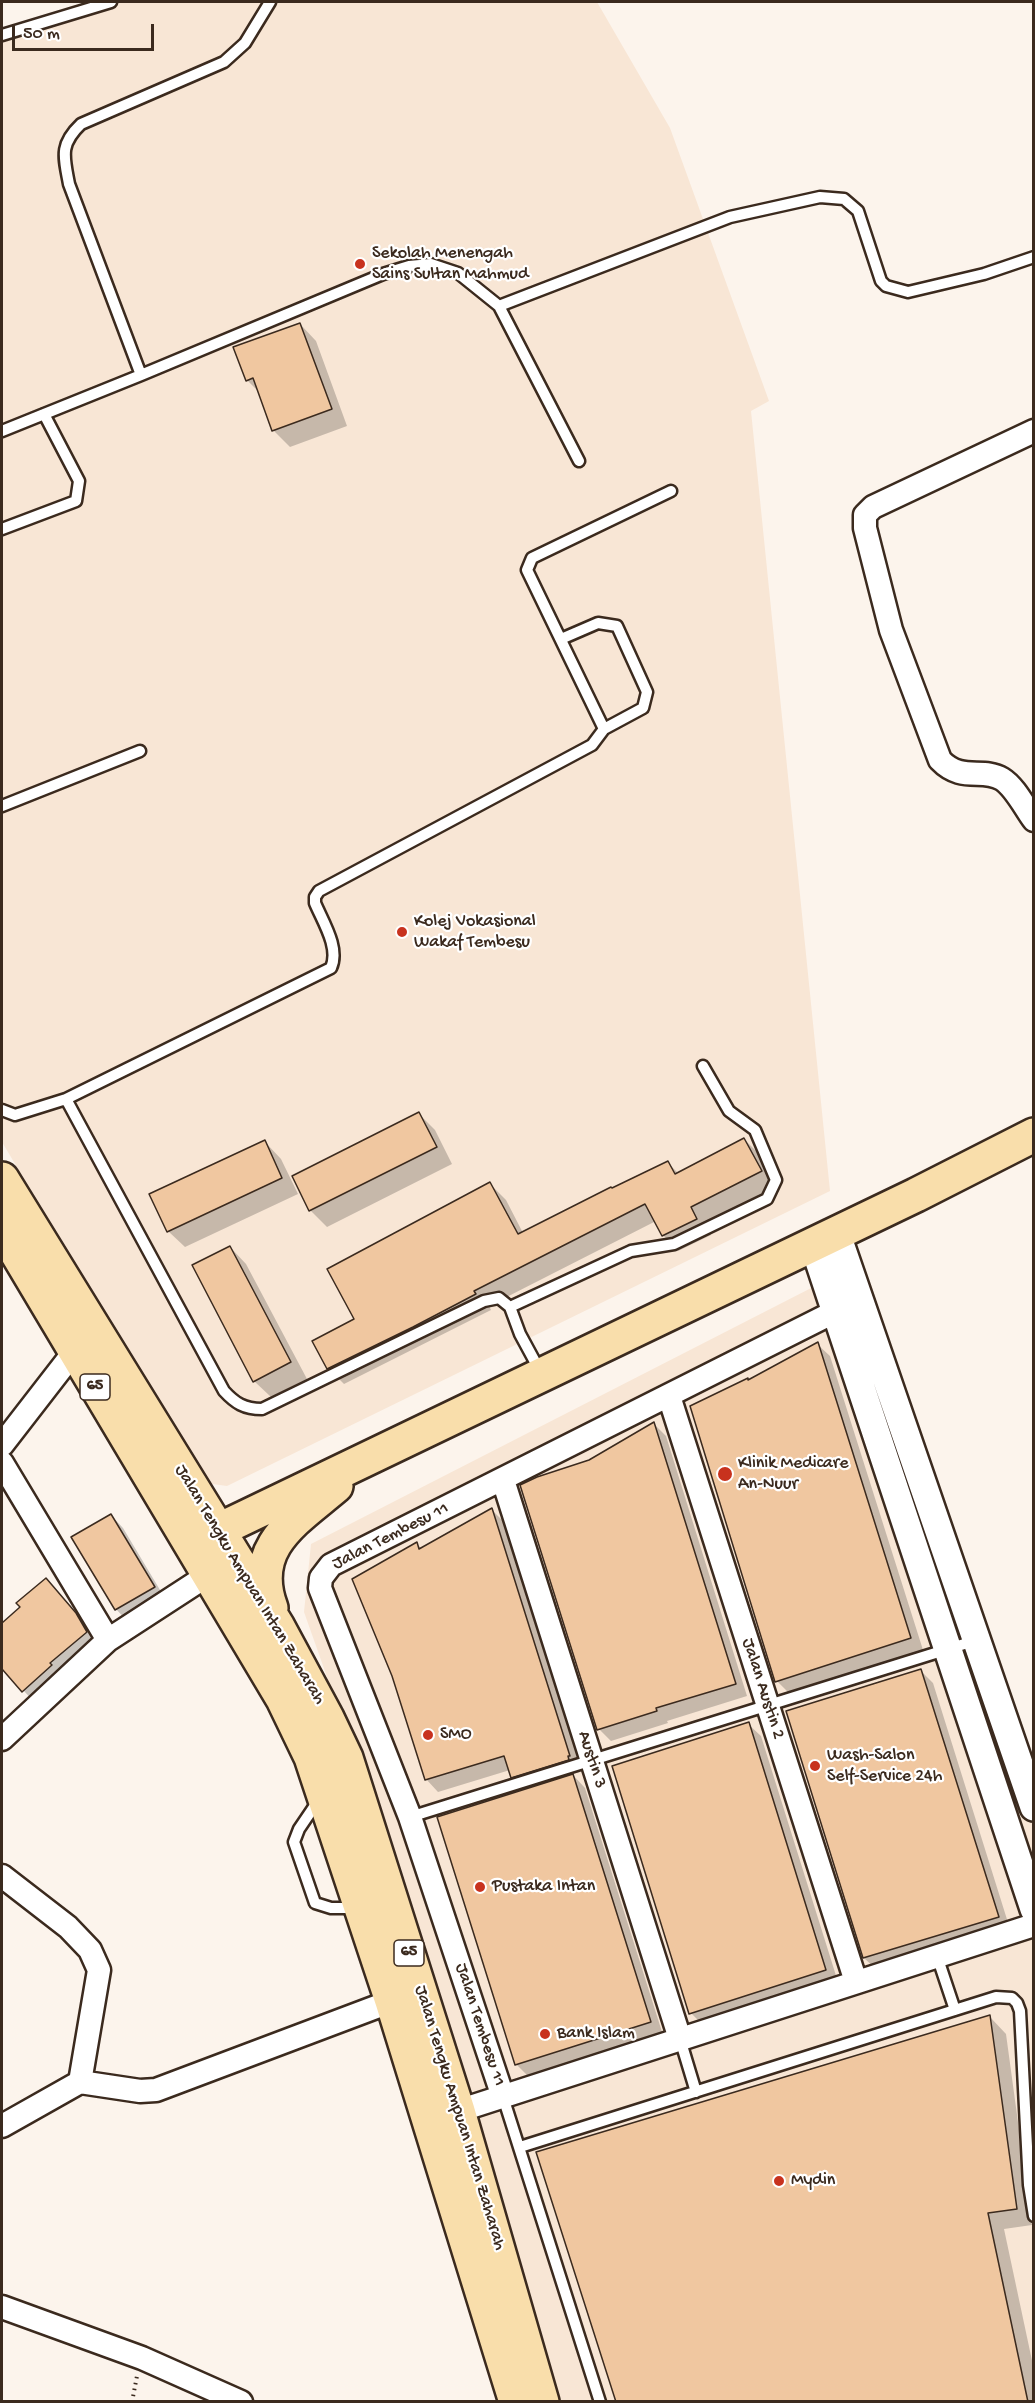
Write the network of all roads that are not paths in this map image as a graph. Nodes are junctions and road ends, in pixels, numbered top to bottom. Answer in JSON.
{"nodes":[{"id":1,"x":111,"y":2,"type":"edge"},
{"id":2,"x":270,"y":2,"type":"edge"},
{"id":3,"x":2,"y":35,"type":"edge"},
{"id":4,"x":1034,"y":257,"type":"edge"},
{"id":5,"x":499,"y":306,"type":"junction"},
{"id":6,"x":141,"y":375,"type":"junction"},
{"id":7,"x":44,"y":414,"type":"junction"},
{"id":8,"x":2,"y":431,"type":"edge"},
{"id":9,"x":1034,"y":431,"type":"edge"},
{"id":10,"x":579,"y":461,"type":"dead end"},
{"id":11,"x":670,"y":491,"type":"dead end"},
{"id":12,"x":2,"y":529,"type":"edge"},
{"id":13,"x":561,"y":639,"type":"junction"},
{"id":14,"x":604,"y":729,"type":"junction"},
{"id":15,"x":140,"y":751,"type":"dead end"},
{"id":16,"x":2,"y":806,"type":"edge"},
{"id":17,"x":1034,"y":820,"type":"edge"},
{"id":18,"x":703,"y":1066,"type":"dead end"},
{"id":19,"x":66,"y":1099,"type":"junction"},
{"id":20,"x":2,"y":1110,"type":"edge"},
{"id":21,"x":1034,"y":1135,"type":"edge"},
{"id":22,"x":2,"y":1179,"type":"edge"},
{"id":23,"x":3,"y":1233,"type":"edge"},
{"id":24,"x":825,"y":1238,"type":"junction"},
{"id":25,"x":860,"y":1299,"type":"junction"},
{"id":26,"x":510,"y":1307,"type":"junction"},
{"id":27,"x":835,"y":1311,"type":"junction"},
{"id":28,"x":74,"y":1352,"type":"junction"},
{"id":29,"x":541,"y":1374,"type":"junction"},
{"id":30,"x":669,"y":1396,"type":"junction"},
{"id":31,"x":2,"y":1444,"type":"edge"},
{"id":32,"x":372,"y":1456,"type":"junction"},
{"id":33,"x":2,"y":1463,"type":"edge"},
{"id":34,"x":184,"y":1475,"type":"junction"},
{"id":35,"x":502,"y":1480,"type":"junction"},
{"id":36,"x":271,"y":1504,"type":"junction"},
{"id":37,"x":217,"y":1530,"type":"junction"},
{"id":38,"x":188,"y":1545,"type":"junction"},
{"id":39,"x":208,"y":1575,"type":"junction"},
{"id":40,"x":278,"y":1627,"type":"junction"},
{"id":41,"x":108,"y":1640,"type":"junction"},
{"id":42,"x":978,"y":1640,"type":"junction"},
{"id":43,"x":949,"y":1649,"type":"junction"},
{"id":44,"x":767,"y":1705,"type":"junction"},
{"id":45,"x":2,"y":1739,"type":"edge"},
{"id":46,"x":591,"y":1760,"type":"junction"},
{"id":47,"x":1034,"y":1807,"type":"edge"},
{"id":48,"x":410,"y":1817,"type":"junction"},
{"id":49,"x":2,"y":1876,"type":"edge"},
{"id":50,"x":1034,"y":1909,"type":"edge"},
{"id":51,"x":1034,"y":1925,"type":"edge"},
{"id":52,"x":937,"y":1956,"type":"junction"},
{"id":53,"x":856,"y":1982,"type":"junction"},
{"id":54,"x":392,"y":2001,"type":"junction"},
{"id":55,"x":955,"y":2010,"type":"junction"},
{"id":56,"x":680,"y":2039,"type":"junction"},
{"id":57,"x":80,"y":2082,"type":"junction"},
{"id":58,"x":696,"y":2092,"type":"junction"},
{"id":59,"x":502,"y":2097,"type":"junction"},
{"id":60,"x":458,"y":2111,"type":"junction"},
{"id":61,"x":2,"y":2126,"type":"edge"},
{"id":62,"x":520,"y":2147,"type":"junction"},
{"id":63,"x":1034,"y":2216,"type":"edge"},
{"id":64,"x":2,"y":2307,"type":"edge"},
{"id":65,"x":241,"y":2402,"type":"edge"},
{"id":66,"x":516,"y":2402,"type":"edge"},
{"id":67,"x":542,"y":2402,"type":"edge"},
{"id":68,"x":600,"y":2402,"type":"edge"}],
"edges":[{"from":1,"to":3,"type":"lane"},
{"from":2,"to":6,"type":"lane"},
{"from":4,"to":5,"type":"lane"},
{"from":5,"to":6,"type":"lane"},
{"from":5,"to":10,"type":"lane"},
{"from":6,"to":7,"type":"lane"},
{"from":7,"to":8,"type":"lane"},
{"from":7,"to":12,"type":"lane"},
{"from":9,"to":17,"type":"street"},
{"from":11,"to":13,"type":"lane"},
{"from":13,"to":14,"type":"lane"},
{"from":13,"to":14,"type":"lane"},
{"from":14,"to":19,"type":"lane"},
{"from":15,"to":16,"type":"lane"},
{"from":18,"to":26,"type":"lane"},
{"from":19,"to":20,"type":"lane"},
{"from":19,"to":26,"type":"lane"},
{"from":21,"to":24,"type":"main road"},
{"from":22,"to":34,"type":"main road","name":"Jalan Tengku Ampuan Intan Zaharah","number":"65"},
{"from":23,"to":28,"type":"main road","name":"Jalan Tengku Ampuan Intan Zaharah","number":"65"},
{"from":24,"to":25,"type":"street"},
{"from":24,"to":27,"type":"street"},
{"from":24,"to":29,"type":"main road"},
{"from":25,"to":27,"type":"street","name":"Jalan Tembesu 11"},
{"from":25,"to":42,"type":"street"},
{"from":26,"to":29,"type":"lane"},
{"from":27,"to":30,"type":"street","name":"Jalan Tembesu 11"},
{"from":27,"to":43,"type":"street"},
{"from":28,"to":31,"type":"street"},
{"from":28,"to":38,"type":"main road","name":"Jalan Tengku Ampuan Intan Zaharah","number":"65"},
{"from":29,"to":32,"type":"main road"},
{"from":30,"to":35,"type":"street","name":"Jalan Tembesu 11"},
{"from":30,"to":44,"type":"street","name":"Jalan Austin 2"},
{"from":32,"to":36,"type":"main road"},
{"from":32,"to":40,"type":"main road"},
{"from":33,"to":41,"type":"street"},
{"from":34,"to":36,"type":"main road"},
{"from":34,"to":37,"type":"main road","name":"Jalan Tengku Ampuan Intan Zaharah","number":"65"},
{"from":35,"to":46,"type":"street","name":"Austin 3"},
{"from":35,"to":48,"type":"street","name":"Jalan Tembesu 11"},
{"from":36,"to":37,"type":"main road"},
{"from":37,"to":38,"type":"main road"},
{"from":37,"to":40,"type":"main road","name":"Jalan Tengku Ampuan Intan Zaharah","number":"65"},
{"from":38,"to":39,"type":"main road","name":"Jalan Tengku Ampuan Intan Zaharah","number":"65"},
{"from":39,"to":41,"type":"street"},
{"from":39,"to":54,"type":"main road","name":"Jalan Tengku Ampuan Intan Zaharah","number":"65"},
{"from":40,"to":60,"type":"main road","name":"Jalan Tengku Ampuan Intan Zaharah","number":"65"},
{"from":41,"to":45,"type":"street"},
{"from":42,"to":43,"type":"lane"},
{"from":42,"to":47,"type":"street"},
{"from":43,"to":44,"type":"lane"},
{"from":43,"to":50,"type":"street"},
{"from":44,"to":46,"type":"lane"},
{"from":44,"to":53,"type":"street","name":"Jalan Austin 2"},
{"from":46,"to":48,"type":"lane"},
{"from":46,"to":56,"type":"street","name":"Austin 3"},
{"from":48,"to":59,"type":"street","name":"Jalan Tembesu 11"},
{"from":49,"to":57,"type":"street"},
{"from":51,"to":52,"type":"street"},
{"from":52,"to":53,"type":"street"},
{"from":52,"to":55,"type":"lane"},
{"from":53,"to":56,"type":"street"},
{"from":54,"to":57,"type":"street"},
{"from":54,"to":66,"type":"main road","name":"Jalan Tengku Ampuan Intan Zaharah","number":"65"},
{"from":55,"to":58,"type":"lane"},
{"from":55,"to":63,"type":"lane"},
{"from":56,"to":58,"type":"lane"},
{"from":56,"to":59,"type":"street"},
{"from":57,"to":61,"type":"street"},
{"from":58,"to":62,"type":"lane"},
{"from":59,"to":60,"type":"street"},
{"from":59,"to":62,"type":"lane"},
{"from":60,"to":67,"type":"main road","name":"Jalan Tengku Ampuan Intan Zaharah","number":"65"},
{"from":62,"to":68,"type":"lane"},
{"from":64,"to":65,"type":"street"}]}
